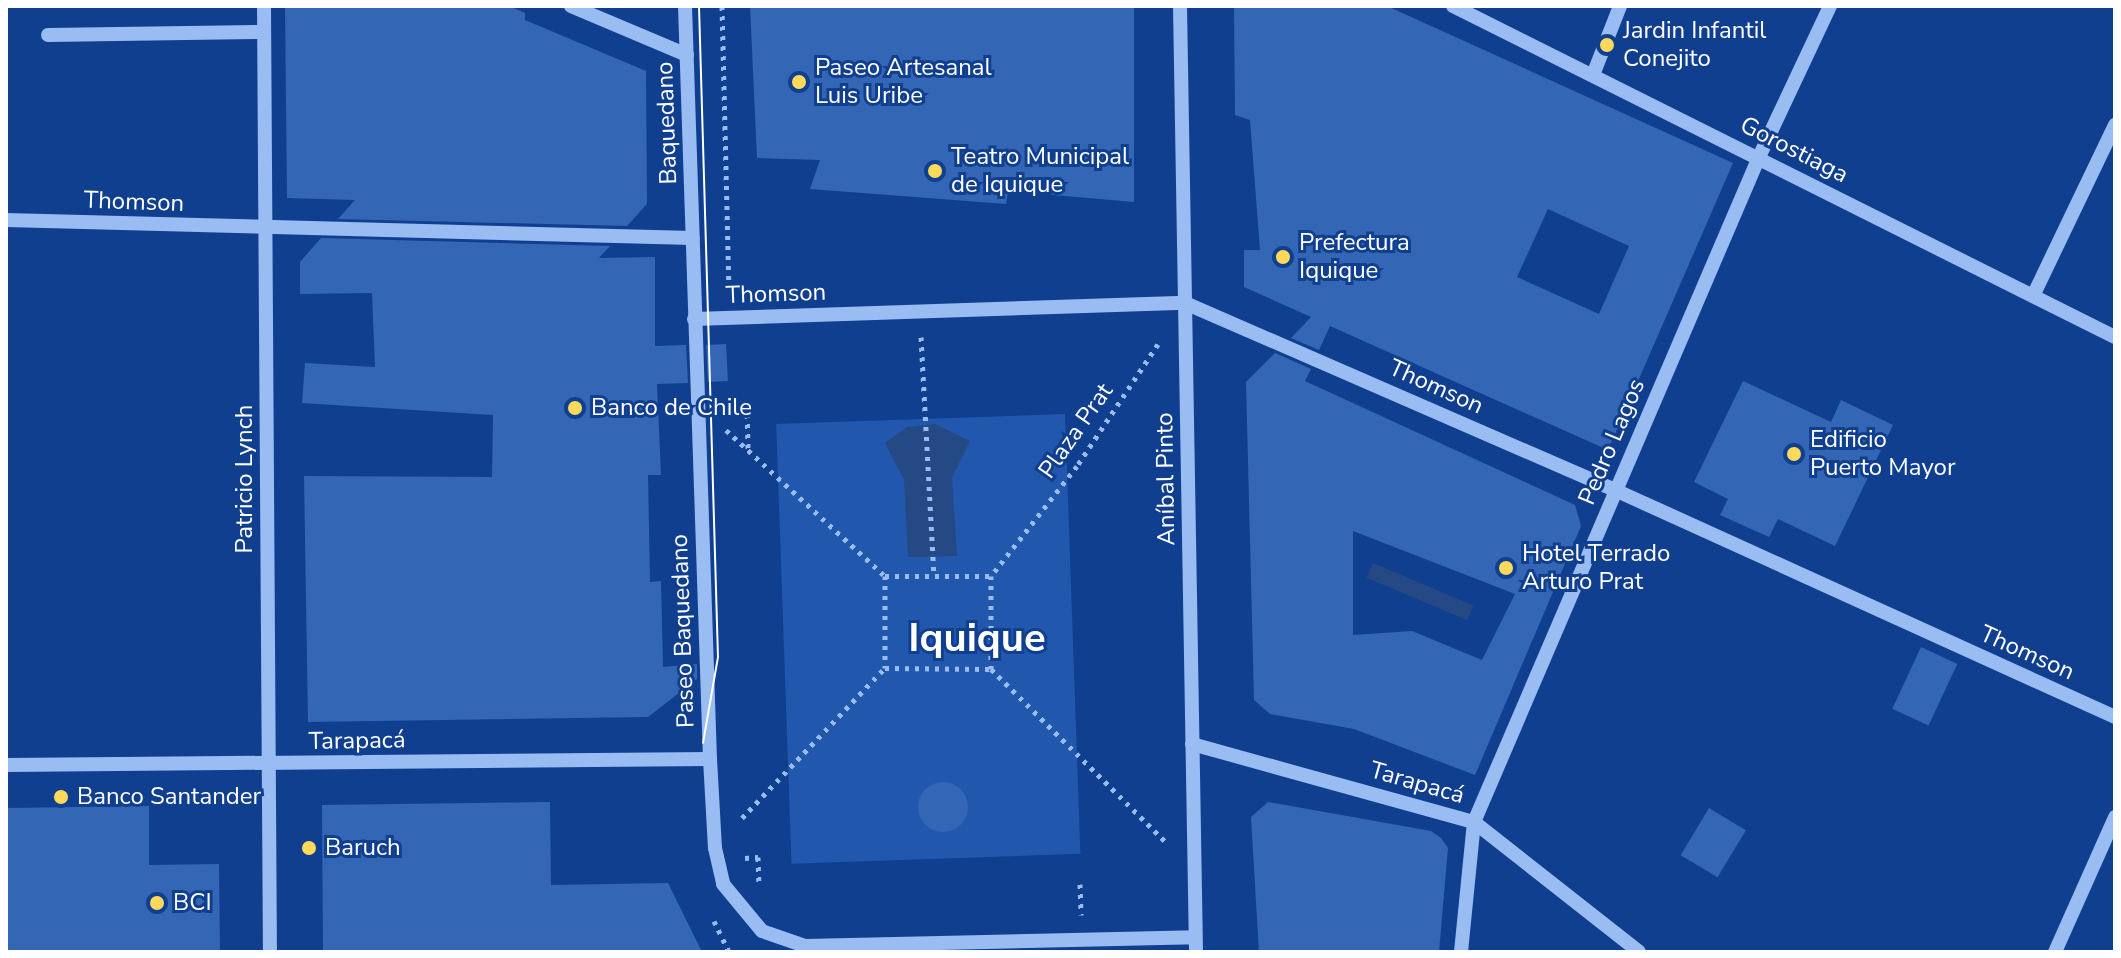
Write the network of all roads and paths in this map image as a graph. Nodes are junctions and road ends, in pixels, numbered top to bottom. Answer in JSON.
{"nodes":[{"id":1,"x":264,"y":6,"type":"edge"},
{"id":2,"x":571,"y":6,"type":"edge"},
{"id":3,"x":685,"y":6,"type":"edge"},
{"id":4,"x":722,"y":6,"type":"edge"},
{"id":5,"x":1180,"y":6,"type":"edge"},
{"id":6,"x":1453,"y":6,"type":"edge"},
{"id":7,"x":1620,"y":6,"type":"edge"},
{"id":8,"x":1830,"y":6,"type":"edge"},
{"id":9,"x":264,"y":32,"type":"junction"},
{"id":10,"x":48,"y":35,"type":"dead end"},
{"id":11,"x":687,"y":55,"type":"junction"},
{"id":12,"x":1593,"y":75,"type":"junction"},
{"id":13,"x":2115,"y":125,"type":"edge"},
{"id":14,"x":1759,"y":157,"type":"junction"},
{"id":15,"x":6,"y":220,"type":"edge"},
{"id":16,"x":265,"y":227,"type":"junction"},
{"id":17,"x":693,"y":238,"type":"junction"},
{"id":18,"x":2033,"y":296,"type":"junction"},
{"id":19,"x":1185,"y":303,"type":"junction"},
{"id":20,"x":920,"y":312,"type":"junction"},
{"id":21,"x":729,"y":317,"type":"junction"},
{"id":22,"x":694,"y":319,"type":"junction"},
{"id":23,"x":2115,"y":337,"type":"edge"},
{"id":24,"x":697,"y":403,"type":"junction"},
{"id":25,"x":747,"y":404,"type":"dead end"},
{"id":26,"x":748,"y":449,"type":"junction"},
{"id":27,"x":1615,"y":490,"type":"junction"},
{"id":28,"x":885,"y":576,"type":"junction"},
{"id":29,"x":934,"y":576,"type":"junction"},
{"id":30,"x":991,"y":576,"type":"junction"},
{"id":31,"x":885,"y":668,"type":"junction"},
{"id":32,"x":991,"y":669,"type":"junction"},
{"id":33,"x":2115,"y":717,"type":"edge"},
{"id":34,"x":1192,"y":744,"type":"junction"},
{"id":35,"x":710,"y":759,"type":"junction"},
{"id":36,"x":6,"y":765,"type":"edge"},
{"id":37,"x":269,"y":766,"type":"junction"},
{"id":38,"x":2115,"y":817,"type":"edge"},
{"id":39,"x":1474,"y":822,"type":"junction"},
{"id":40,"x":715,"y":848,"type":"junction"},
{"id":41,"x":758,"y":865,"type":"dead end"},
{"id":42,"x":1194,"y":868,"type":"junction"},
{"id":43,"x":1080,"y":884,"type":"dead end"},
{"id":44,"x":759,"y":887,"type":"dead end"},
{"id":45,"x":1080,"y":905,"type":"dead end"},
{"id":46,"x":1195,"y":945,"type":"edge"},
{"id":47,"x":835,"y":949,"type":"edge"},
{"id":48,"x":270,"y":952,"type":"edge"},
{"id":49,"x":1461,"y":952,"type":"edge"},
{"id":50,"x":1639,"y":952,"type":"edge"},
{"id":51,"x":2055,"y":952,"type":"edge"}],
"edges":[{"from":1,"to":9,"type":"street","name":"Patricio Lynch"},
{"from":2,"to":11,"type":"street"},
{"from":3,"to":11,"type":"street","name":"Baquedano"},
{"from":4,"to":21,"type":"path"},
{"from":5,"to":19,"type":"street","name":"Aníbal Pinto"},
{"from":6,"to":12,"type":"street","name":"Gorostiaga"},
{"from":7,"to":12,"type":"street"},
{"from":8,"to":14,"type":"street","name":"Pedro Lagos"},
{"from":9,"to":10,"type":"street"},
{"from":9,"to":16,"type":"street","name":"Patricio Lynch"},
{"from":11,"to":17,"type":"street","name":"Baquedano"},
{"from":12,"to":14,"type":"street","name":"Gorostiaga"},
{"from":13,"to":18,"type":"street"},
{"from":14,"to":18,"type":"street","name":"Gorostiaga"},
{"from":14,"to":27,"type":"street","name":"Pedro Lagos"},
{"from":15,"to":16,"type":"street","name":"Thomson"},
{"from":16,"to":17,"type":"street","name":"Thomson"},
{"from":16,"to":37,"type":"street","name":"Patricio Lynch"},
{"from":17,"to":22,"type":"street","name":"Paseo Baquedano"},
{"from":18,"to":23,"type":"street","name":"Gorostiaga"},
{"from":19,"to":20,"type":"street","name":"Thomson"},
{"from":19,"to":27,"type":"street","name":"Thomson"},
{"from":19,"to":30,"type":"path","name":"Plaza Prat"},
{"from":19,"to":34,"type":"street","name":"Aníbal Pinto"},
{"from":20,"to":21,"type":"street","name":"Thomson"},
{"from":20,"to":29,"type":"path"},
{"from":21,"to":22,"type":"street","name":"Thomson"},
{"from":22,"to":24,"type":"street","name":"Paseo Baquedano"},
{"from":24,"to":26,"type":"path"},
{"from":24,"to":35,"type":"street","name":"Paseo Baquedano"},
{"from":25,"to":26,"type":"path"},
{"from":26,"to":28,"type":"path"},
{"from":27,"to":33,"type":"street","name":"Thomson"},
{"from":27,"to":39,"type":"street","name":"Pedro Lagos"},
{"from":28,"to":29,"type":"path"},
{"from":28,"to":31,"type":"path"},
{"from":29,"to":30,"type":"path"},
{"from":30,"to":32,"type":"path"},
{"from":31,"to":32,"type":"path"},
{"from":31,"to":40,"type":"path"},
{"from":32,"to":42,"type":"path"},
{"from":34,"to":39,"type":"street","name":"Tarapacá"},
{"from":34,"to":42,"type":"street","name":"Aníbal Pinto"},
{"from":35,"to":37,"type":"street","name":"Tarapacá"},
{"from":35,"to":40,"type":"street","name":"Paseo Baquedano"},
{"from":36,"to":37,"type":"street","name":"Tarapacá"},
{"from":37,"to":48,"type":"street","name":"Patricio Lynch"},
{"from":38,"to":51,"type":"street"},
{"from":39,"to":49,"type":"street","name":"Pedro Lagos"},
{"from":39,"to":50,"type":"street","name":"Tarapacá"},
{"from":40,"to":47,"type":"street","name":"Paseo Baquedano"},
{"from":41,"to":44,"type":"path"},
{"from":42,"to":46,"type":"street","name":"Aníbal Pinto"},
{"from":43,"to":45,"type":"path"},
{"from":46,"to":47,"type":"street"}]}
